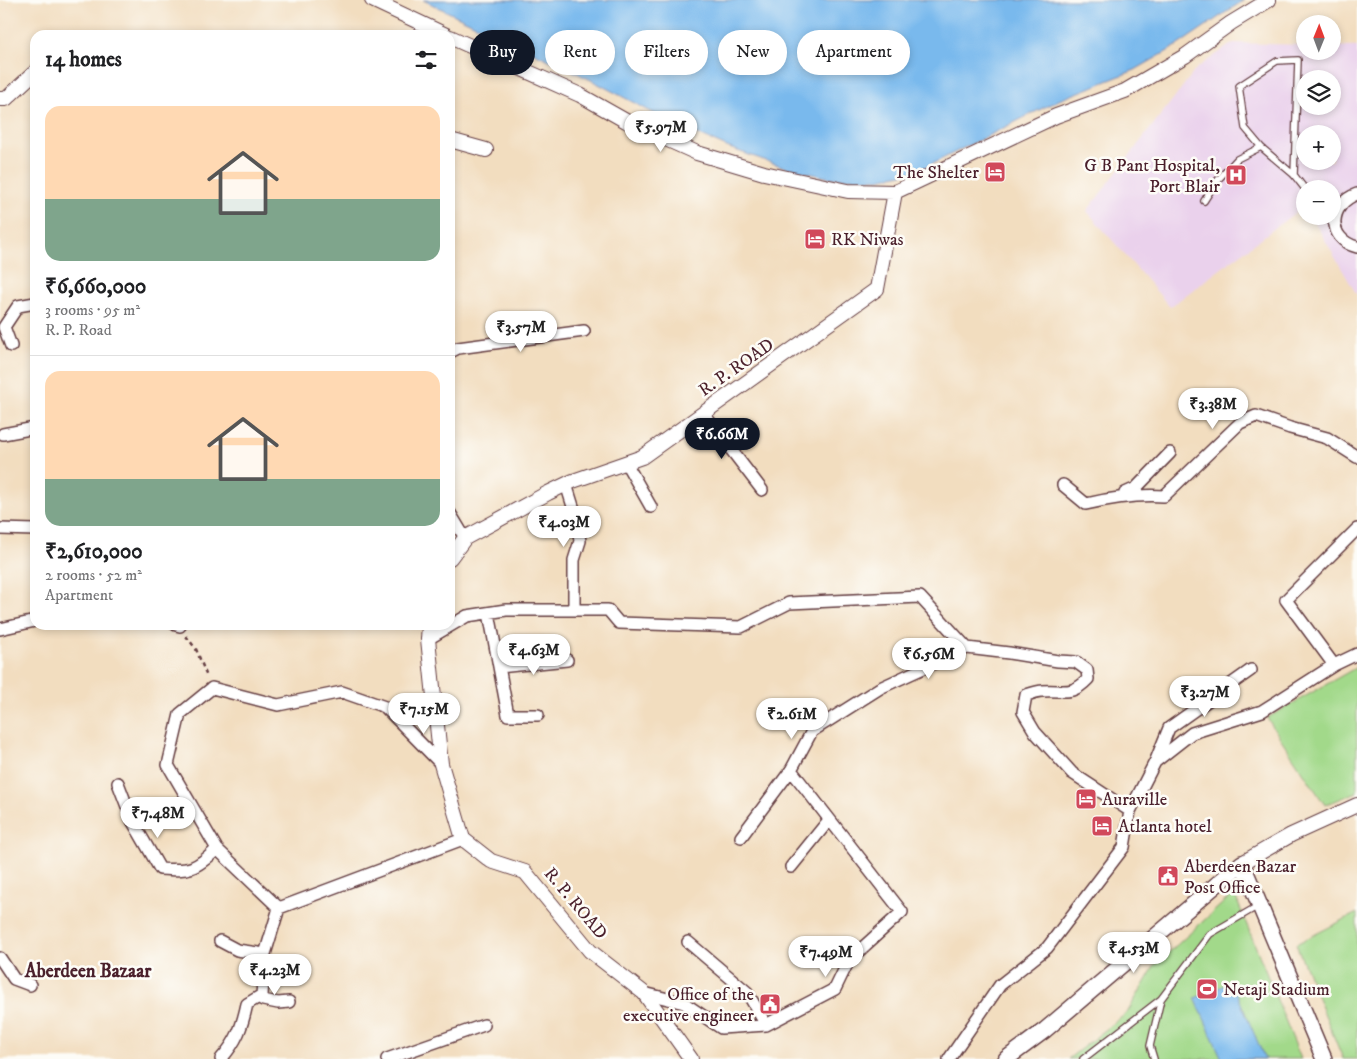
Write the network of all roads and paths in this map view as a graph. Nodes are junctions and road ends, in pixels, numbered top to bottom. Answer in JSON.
{"nodes":[{"id":1,"x":372,"y":0,"type":"edge"},
{"id":2,"x":1269,"y":0,"type":"edge"},
{"id":3,"x":435,"y":30,"type":"edge"},
{"id":4,"x":455,"y":39,"type":"edge"},
{"id":5,"x":30,"y":77,"type":"edge"},
{"id":6,"x":0,"y":99,"type":"edge"},
{"id":7,"x":455,"y":141,"type":"edge"},
{"id":8,"x":1261,"y":147,"type":"junction"},
{"id":9,"x":486,"y":150,"type":"dead end"},
{"id":10,"x":1294,"y":174,"type":"junction"},
{"id":11,"x":1298,"y":180,"type":"edge"},
{"id":12,"x":895,"y":192,"type":"junction"},
{"id":13,"x":1357,"y":194,"type":"edge"},
{"id":14,"x":1204,"y":201,"type":"dead end"},
{"id":15,"x":1341,"y":201,"type":"edge"},
{"id":16,"x":1333,"y":225,"type":"edge"},
{"id":17,"x":1336,"y":225,"type":"edge"},
{"id":18,"x":1336,"y":229,"type":"junction"},
{"id":19,"x":1357,"y":247,"type":"edge"},
{"id":20,"x":30,"y":304,"type":"edge"},
{"id":21,"x":584,"y":331,"type":"dead end"},
{"id":22,"x":11,"y":346,"type":"dead end"},
{"id":23,"x":455,"y":350,"type":"edge"},
{"id":24,"x":703,"y":413,"type":"junction"},
{"id":25,"x":30,"y":429,"type":"edge"},
{"id":26,"x":3,"y":434,"type":"dead end"},
{"id":27,"x":1170,"y":453,"type":"dead end"},
{"id":28,"x":1357,"y":457,"type":"edge"},
{"id":29,"x":626,"y":462,"type":"junction"},
{"id":30,"x":566,"y":484,"type":"junction"},
{"id":31,"x":1063,"y":485,"type":"dead end"},
{"id":32,"x":762,"y":490,"type":"dead end"},
{"id":33,"x":1111,"y":498,"type":"junction"},
{"id":34,"x":651,"y":507,"type":"dead end"},
{"id":35,"x":455,"y":522,"type":"edge"},
{"id":36,"x":0,"y":529,"type":"edge"},
{"id":37,"x":1357,"y":529,"type":"edge"},
{"id":38,"x":30,"y":530,"type":"edge"},
{"id":39,"x":465,"y":538,"type":"junction"},
{"id":40,"x":455,"y":551,"type":"edge"},
{"id":41,"x":574,"y":610,"type":"junction"},
{"id":42,"x":489,"y":613,"type":"junction"},
{"id":43,"x":30,"y":622,"type":"edge"},
{"id":44,"x":455,"y":623,"type":"edge"},
{"id":45,"x":0,"y":629,"type":"edge"},
{"id":46,"x":181,"y":630,"type":"edge"},
{"id":47,"x":429,"y":630,"type":"edge"},
{"id":48,"x":443,"y":630,"type":"edge"},
{"id":49,"x":428,"y":639,"type":"junction"},
{"id":50,"x":967,"y":648,"type":"junction"},
{"id":51,"x":1357,"y":654,"type":"edge"},
{"id":52,"x":567,"y":660,"type":"dead end"},
{"id":53,"x":1334,"y":665,"type":"junction"},
{"id":54,"x":499,"y":667,"type":"junction"},
{"id":55,"x":1251,"y":670,"type":"dead end"},
{"id":56,"x":212,"y":688,"type":"junction"},
{"id":57,"x":538,"y":715,"type":"dead end"},
{"id":58,"x":1155,"y":762,"type":"junction"},
{"id":59,"x":441,"y":764,"type":"junction"},
{"id":60,"x":791,"y":770,"type":"junction"},
{"id":61,"x":118,"y":783,"type":"dead end"},
{"id":62,"x":1357,"y":805,"type":"edge"},
{"id":63,"x":1130,"y":811,"type":"junction"},
{"id":64,"x":829,"y":820,"type":"junction"},
{"id":65,"x":741,"y":837,"type":"dead end"},
{"id":66,"x":463,"y":838,"type":"junction"},
{"id":67,"x":217,"y":849,"type":"junction"},
{"id":68,"x":1242,"y":863,"type":"junction"},
{"id":69,"x":791,"y":867,"type":"dead end"},
{"id":70,"x":1260,"y":905,"type":"junction"},
{"id":71,"x":279,"y":908,"type":"junction"},
{"id":72,"x":220,"y":941,"type":"dead end"},
{"id":73,"x":688,"y":942,"type":"dead end"},
{"id":74,"x":265,"y":954,"type":"junction"},
{"id":75,"x":0,"y":958,"type":"edge"},
{"id":76,"x":30,"y":986,"type":"dead end"},
{"id":77,"x":644,"y":993,"type":"junction"},
{"id":78,"x":262,"y":995,"type":"junction"},
{"id":79,"x":1161,"y":999,"type":"junction"},
{"id":80,"x":289,"y":1002,"type":"dead end"},
{"id":81,"x":484,"y":1025,"type":"dead end"},
{"id":82,"x":766,"y":1025,"type":"junction"},
{"id":83,"x":221,"y":1059,"type":"edge"},
{"id":84,"x":387,"y":1059,"type":"edge"},
{"id":85,"x":691,"y":1059,"type":"edge"},
{"id":86,"x":949,"y":1059,"type":"edge"},
{"id":87,"x":1006,"y":1059,"type":"edge"},
{"id":88,"x":1083,"y":1059,"type":"edge"},
{"id":89,"x":1154,"y":1059,"type":"edge"},
{"id":90,"x":1324,"y":1059,"type":"edge"}],
"edges":[{"from":1,"to":3,"type":"street"},
{"from":2,"to":12,"type":"street"},
{"from":4,"to":12,"type":"street"},
{"from":5,"to":6,"type":"street"},
{"from":7,"to":9,"type":"street"},
{"from":8,"to":10,"type":"lane"},
{"from":8,"to":10,"type":"lane"},
{"from":8,"to":14,"type":"lane"},
{"from":10,"to":11,"type":"lane"},
{"from":12,"to":24,"type":"street","name":"R. P. ROAD"},
{"from":13,"to":15,"type":"street"},
{"from":16,"to":18,"type":"lane"},
{"from":17,"to":18,"type":"street"},
{"from":18,"to":19,"type":"street"},
{"from":20,"to":22,"type":"street"},
{"from":21,"to":23,"type":"street"},
{"from":24,"to":29,"type":"street","name":"R. P. ROAD"},
{"from":24,"to":32,"type":"street"},
{"from":25,"to":26,"type":"street"},
{"from":27,"to":33,"type":"street"},
{"from":28,"to":33,"type":"street"},
{"from":29,"to":30,"type":"street","name":"R. P. ROAD"},
{"from":29,"to":34,"type":"street"},
{"from":30,"to":39,"type":"street","name":"R. P. ROAD"},
{"from":30,"to":41,"type":"street"},
{"from":31,"to":33,"type":"street"},
{"from":35,"to":39,"type":"street"},
{"from":36,"to":38,"type":"street"},
{"from":37,"to":53,"type":"street"},
{"from":39,"to":40,"type":"street","name":"R. P. ROAD"},
{"from":41,"to":42,"type":"street"},
{"from":41,"to":50,"type":"street"},
{"from":42,"to":44,"type":"street"},
{"from":42,"to":54,"type":"street"},
{"from":43,"to":45,"type":"street"},
{"from":46,"to":56,"type":"path"},
{"from":47,"to":49,"type":"street"},
{"from":48,"to":49,"type":"street"},
{"from":49,"to":59,"type":"street"},
{"from":50,"to":60,"type":"street"},
{"from":50,"to":63,"type":"street"},
{"from":51,"to":53,"type":"street"},
{"from":52,"to":54,"type":"street"},
{"from":53,"to":58,"type":"street"},
{"from":54,"to":57,"type":"street"},
{"from":55,"to":58,"type":"street"},
{"from":56,"to":59,"type":"street"},
{"from":56,"to":67,"type":"street"},
{"from":58,"to":63,"type":"street"},
{"from":59,"to":66,"type":"street"},
{"from":60,"to":64,"type":"street"},
{"from":60,"to":65,"type":"street"},
{"from":61,"to":67,"type":"street"},
{"from":62,"to":68,"type":"street"},
{"from":63,"to":86,"type":"street"},
{"from":64,"to":69,"type":"street"},
{"from":64,"to":82,"type":"street"},
{"from":66,"to":71,"type":"street"},
{"from":66,"to":77,"type":"street","name":"R. P. ROAD"},
{"from":67,"to":71,"type":"street"},
{"from":68,"to":70,"type":"main road"},
{"from":68,"to":87,"type":"main road"},
{"from":70,"to":79,"type":"lane"},
{"from":70,"to":90,"type":"main road"},
{"from":71,"to":74,"type":"street"},
{"from":72,"to":74,"type":"street"},
{"from":73,"to":82,"type":"street"},
{"from":74,"to":78,"type":"street"},
{"from":75,"to":76,"type":"street"},
{"from":77,"to":82,"type":"street"},
{"from":77,"to":85,"type":"street","name":"R. P. ROAD"},
{"from":78,"to":80,"type":"street"},
{"from":78,"to":83,"type":"street"},
{"from":79,"to":88,"type":"lane"},
{"from":79,"to":89,"type":"lane"},
{"from":81,"to":84,"type":"street"}]}
